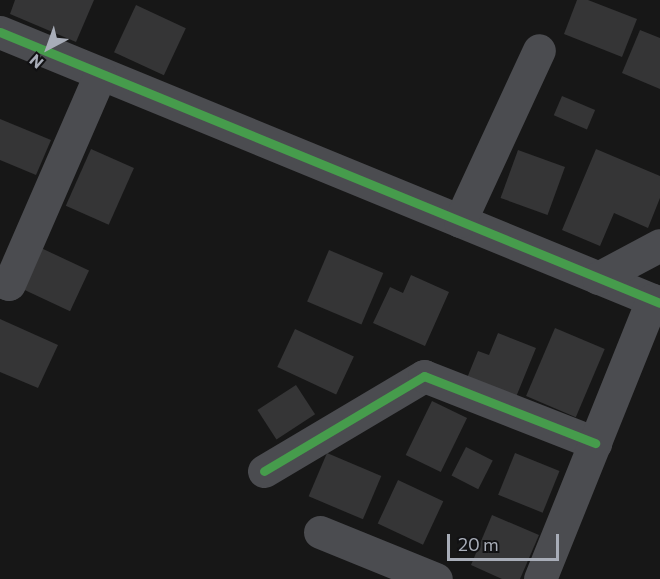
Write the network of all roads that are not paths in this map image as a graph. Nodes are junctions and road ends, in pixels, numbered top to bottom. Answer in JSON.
{"nodes":[{"id":1,"x":0,"y":32,"type":"edge"},
{"id":2,"x":538,"y":50,"type":"dead end"},
{"id":3,"x":100,"y":75,"type":"junction"},
{"id":4,"x":460,"y":221,"type":"junction"},
{"id":5,"x":660,"y":245,"type":"edge"},
{"id":6,"x":598,"y":278,"type":"junction"},
{"id":7,"x":0,"y":281,"type":"edge"},
{"id":8,"x":656,"y":302,"type":"edge"},
{"id":9,"x":595,"y":443,"type":"junction"},
{"id":10,"x":264,"y":471,"type":"dead end"},
{"id":11,"x":320,"y":532,"type":"dead end"},
{"id":12,"x":388,"y":570,"type":"edge"},
{"id":13,"x":436,"y":579,"type":"edge"},
{"id":14,"x":540,"y":579,"type":"edge"}],
"edges":[{"from":1,"to":3,"type":"street"},
{"from":2,"to":4,"type":"street"},
{"from":3,"to":4,"type":"street"},
{"from":3,"to":7,"type":"street"},
{"from":4,"to":6,"type":"street"},
{"from":5,"to":6,"type":"street"},
{"from":6,"to":8,"type":"street"},
{"from":8,"to":9,"type":"street"},
{"from":9,"to":10,"type":"street"},
{"from":9,"to":14,"type":"street"},
{"from":11,"to":12,"type":"street"},
{"from":12,"to":13,"type":"street"}]}
